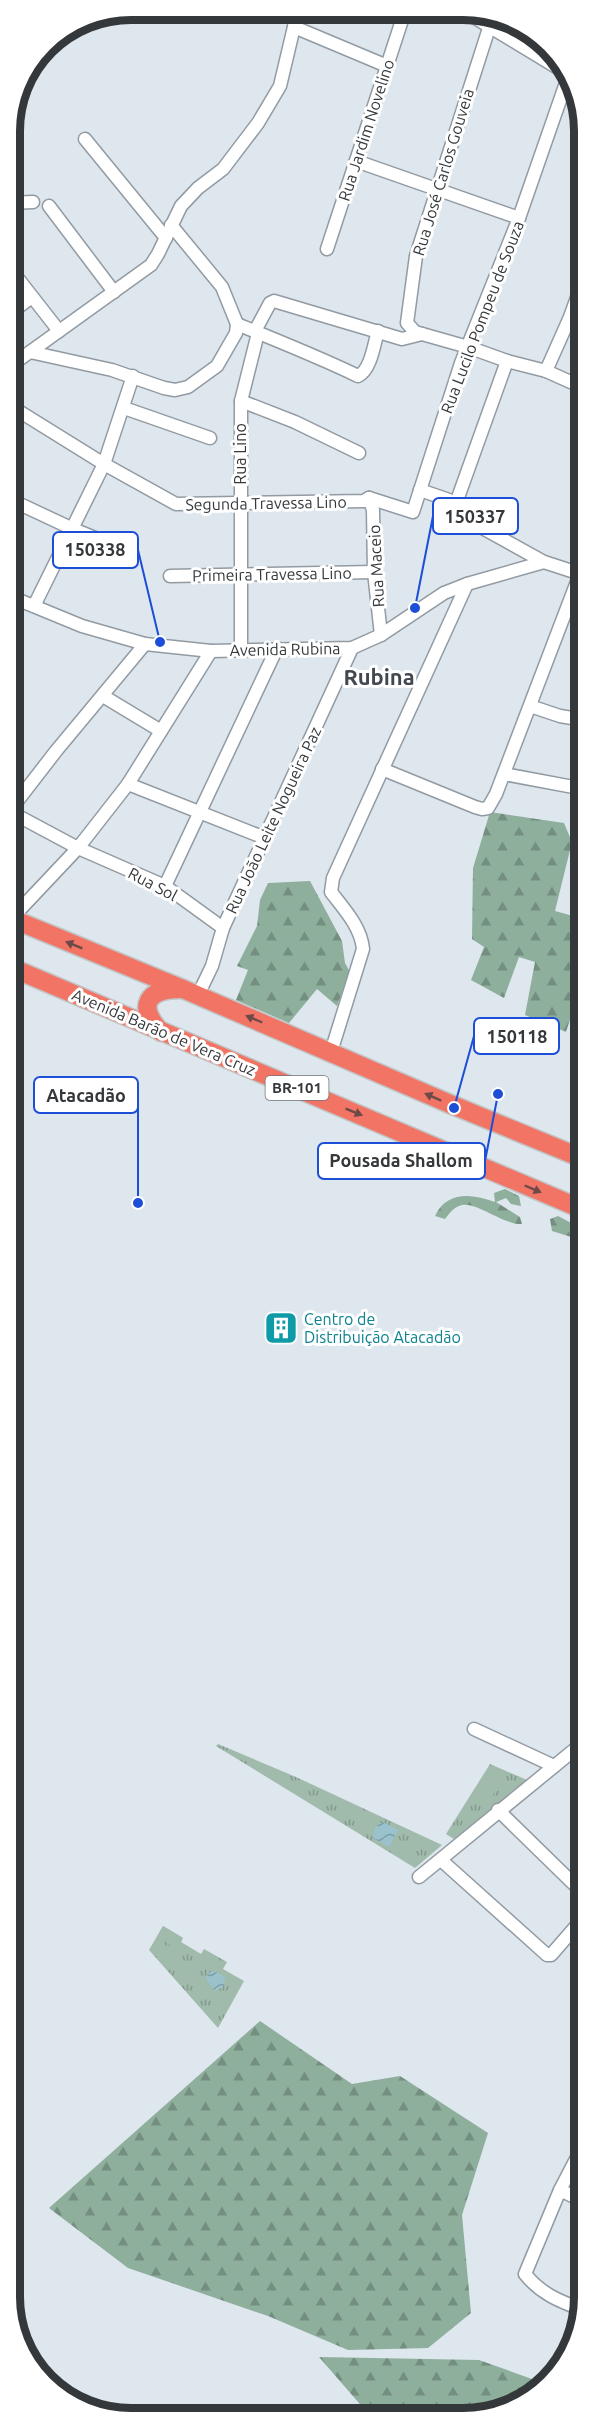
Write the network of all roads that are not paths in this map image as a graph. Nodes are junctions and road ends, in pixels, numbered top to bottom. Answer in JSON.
{"nodes":[{"id":1,"x":296,"y":20,"type":"edge"},
{"id":2,"x":402,"y":20,"type":"edge"},
{"id":3,"x":477,"y":20,"type":"edge"},
{"id":4,"x":294,"y":27,"type":"junction"},
{"id":5,"x":489,"y":28,"type":"junction"},
{"id":6,"x":387,"y":66,"type":"junction"},
{"id":7,"x":555,"y":67,"type":"edge"},
{"id":8,"x":565,"y":86,"type":"edge"},
{"id":9,"x":86,"y":139,"type":"dead end"},
{"id":10,"x":356,"y":161,"type":"junction"},
{"id":11,"x":438,"y":189,"type":"junction"},
{"id":12,"x":33,"y":202,"type":"dead end"},
{"id":13,"x":20,"y":203,"type":"edge"},
{"id":14,"x":49,"y":206,"type":"dead end"},
{"id":15,"x":519,"y":218,"type":"junction"},
{"id":16,"x":171,"y":225,"type":"junction"},
{"id":17,"x":166,"y":238,"type":"junction"},
{"id":18,"x":327,"y":249,"type":"dead end"},
{"id":19,"x":20,"y":281,"type":"edge"},
{"id":20,"x":114,"y":292,"type":"junction"},
{"id":21,"x":32,"y":297,"type":"junction"},
{"id":22,"x":20,"y":306,"type":"edge"},
{"id":23,"x":574,"y":311,"type":"edge"},
{"id":24,"x":237,"y":324,"type":"junction"},
{"id":25,"x":59,"y":331,"type":"junction"},
{"id":26,"x":378,"y":331,"type":"junction"},
{"id":27,"x":256,"y":332,"type":"junction"},
{"id":28,"x":422,"y":334,"type":"junction"},
{"id":29,"x":468,"y":347,"type":"junction"},
{"id":30,"x":30,"y":352,"type":"junction"},
{"id":31,"x":20,"y":359,"type":"edge"},
{"id":32,"x":507,"y":361,"type":"junction"},
{"id":33,"x":546,"y":371,"type":"junction"},
{"id":34,"x":133,"y":376,"type":"junction"},
{"id":35,"x":574,"y":384,"type":"edge"},
{"id":36,"x":241,"y":401,"type":"junction"},
{"id":37,"x":124,"y":408,"type":"junction"},
{"id":38,"x":20,"y":412,"type":"edge"},
{"id":39,"x":210,"y":438,"type":"dead end"},
{"id":40,"x":359,"y":453,"type":"dead end"},
{"id":41,"x":105,"y":464,"type":"junction"},
{"id":42,"x":420,"y":490,"type":"junction"},
{"id":43,"x":369,"y":498,"type":"junction"},
{"id":44,"x":239,"y":503,"type":"junction"},
{"id":45,"x":20,"y":504,"type":"edge"},
{"id":46,"x":454,"y":506,"type":"junction"},
{"id":47,"x":73,"y":530,"type":"junction"},
{"id":48,"x":122,"y":549,"type":"dead end"},
{"id":49,"x":544,"y":562,"type":"junction"},
{"id":50,"x":574,"y":571,"type":"edge"},
{"id":51,"x":374,"y":572,"type":"junction"},
{"id":52,"x":242,"y":575,"type":"junction"},
{"id":53,"x":170,"y":576,"type":"dead end"},
{"id":54,"x":467,"y":584,"type":"junction"},
{"id":55,"x":574,"y":594,"type":"edge"},
{"id":56,"x":20,"y":600,"type":"edge"},
{"id":57,"x":34,"y":606,"type":"junction"},
{"id":58,"x":381,"y":635,"type":"junction"},
{"id":59,"x":145,"y":644,"type":"junction"},
{"id":60,"x":277,"y":648,"type":"junction"},
{"id":61,"x":352,"y":648,"type":"junction"},
{"id":62,"x":241,"y":649,"type":"junction"},
{"id":63,"x":211,"y":651,"type":"junction"},
{"id":64,"x":103,"y":696,"type":"junction"},
{"id":65,"x":530,"y":706,"type":"junction"},
{"id":66,"x":574,"y":718,"type":"edge"},
{"id":67,"x":161,"y":730,"type":"junction"},
{"id":68,"x":382,"y":769,"type":"junction"},
{"id":69,"x":504,"y":774,"type":"junction"},
{"id":70,"x":128,"y":784,"type":"junction"},
{"id":71,"x":574,"y":787,"type":"edge"},
{"id":72,"x":20,"y":798,"type":"edge"},
{"id":73,"x":199,"y":812,"type":"junction"},
{"id":74,"x":20,"y":817,"type":"edge"},
{"id":75,"x":264,"y":838,"type":"junction"},
{"id":76,"x":78,"y":848,"type":"junction"},
{"id":77,"x":165,"y":886,"type":"junction"},
{"id":78,"x":20,"y":909,"type":"edge"},
{"id":79,"x":20,"y":922,"type":"edge"},
{"id":80,"x":223,"y":928,"type":"junction"},
{"id":81,"x":20,"y":971,"type":"edge"},
{"id":82,"x":191,"y":992,"type":"junction"},
{"id":83,"x":162,"y":1032,"type":"junction"},
{"id":84,"x":331,"y":1052,"type":"junction"},
{"id":85,"x":574,"y":1155,"type":"edge"},
{"id":86,"x":574,"y":1206,"type":"edge"},
{"id":87,"x":474,"y":1729,"type":"dead end"},
{"id":88,"x":574,"y":1750,"type":"edge"},
{"id":89,"x":554,"y":1766,"type":"junction"},
{"id":90,"x":498,"y":1810,"type":"junction"},
{"id":91,"x":441,"y":1860,"type":"junction"},
{"id":92,"x":418,"y":1877,"type":"dead end"},
{"id":93,"x":574,"y":1883,"type":"edge"},
{"id":94,"x":574,"y":1930,"type":"edge"},
{"id":95,"x":574,"y":2163,"type":"edge"},
{"id":96,"x":560,"y":2190,"type":"junction"},
{"id":97,"x":574,"y":2197,"type":"edge"},
{"id":98,"x":574,"y":2306,"type":"edge"}],
"edges":[{"from":1,"to":4,"type":"street"},
{"from":2,"to":6,"type":"street","name":"Rua Jardim Novelino"},
{"from":3,"to":5,"type":"street"},
{"from":4,"to":6,"type":"street"},
{"from":4,"to":16,"type":"street"},
{"from":5,"to":7,"type":"street"},
{"from":5,"to":11,"type":"street","name":"Rua José Carlos Gouveia"},
{"from":6,"to":10,"type":"street","name":"Rua Jardim Novelino"},
{"from":8,"to":15,"type":"street","name":"Rua Lucilo Pompeu de Souza"},
{"from":9,"to":17,"type":"street"},
{"from":10,"to":11,"type":"street"},
{"from":10,"to":18,"type":"street","name":"Rua Jardim Novelino"},
{"from":11,"to":15,"type":"street"},
{"from":11,"to":28,"type":"street","name":"Rua José Carlos Gouveia"},
{"from":12,"to":13,"type":"street"},
{"from":14,"to":20,"type":"street"},
{"from":15,"to":29,"type":"street","name":"Rua Lucilo Pompeu de Souza"},
{"from":16,"to":17,"type":"street"},
{"from":16,"to":24,"type":"street"},
{"from":17,"to":20,"type":"street"},
{"from":19,"to":21,"type":"street"},
{"from":20,"to":25,"type":"street"},
{"from":21,"to":22,"type":"street"},
{"from":21,"to":25,"type":"street"},
{"from":23,"to":33,"type":"street"},
{"from":24,"to":27,"type":"street"},
{"from":24,"to":34,"type":"street"},
{"from":25,"to":30,"type":"street"},
{"from":26,"to":27,"type":"street","name":"Rua Lino"},
{"from":26,"to":27,"type":"street"},
{"from":26,"to":28,"type":"street"},
{"from":27,"to":36,"type":"street","name":"Rua Lino"},
{"from":28,"to":29,"type":"street"},
{"from":29,"to":32,"type":"street"},
{"from":29,"to":42,"type":"street","name":"Rua Lucilo Pompeu de Souza"},
{"from":30,"to":31,"type":"street"},
{"from":30,"to":34,"type":"street"},
{"from":32,"to":33,"type":"street"},
{"from":32,"to":46,"type":"street"},
{"from":33,"to":35,"type":"street"},
{"from":34,"to":37,"type":"street"},
{"from":36,"to":40,"type":"street"},
{"from":36,"to":44,"type":"street","name":"Rua Lino"},
{"from":37,"to":39,"type":"street"},
{"from":37,"to":41,"type":"street"},
{"from":38,"to":41,"type":"street","name":"Segunda Travessa Lino"},
{"from":41,"to":44,"type":"street","name":"Segunda Travessa Lino"},
{"from":41,"to":47,"type":"street"},
{"from":42,"to":43,"type":"street","name":"Rua Lucilo Pompeu de Souza"},
{"from":42,"to":46,"type":"street"},
{"from":43,"to":44,"type":"street","name":"Segunda Travessa Lino"},
{"from":43,"to":51,"type":"street","name":"Rua Maceio"},
{"from":44,"to":52,"type":"street","name":"Rua Lino"},
{"from":45,"to":47,"type":"street"},
{"from":46,"to":49,"type":"street"},
{"from":47,"to":48,"type":"street"},
{"from":47,"to":57,"type":"street"},
{"from":49,"to":50,"type":"street"},
{"from":49,"to":54,"type":"street","name":"Avenida Rubina"},
{"from":51,"to":52,"type":"street","name":"Primeira Travessa Lino"},
{"from":51,"to":58,"type":"street","name":"Rua Maceio"},
{"from":52,"to":53,"type":"street","name":"Primeira Travessa Lino"},
{"from":52,"to":62,"type":"street","name":"Rua Lino"},
{"from":54,"to":58,"type":"street","name":"Avenida Rubina"},
{"from":54,"to":68,"type":"street"},
{"from":55,"to":65,"type":"street"},
{"from":56,"to":57,"type":"street","name":"Avenida Rubina"},
{"from":57,"to":59,"type":"street","name":"Avenida Rubina"},
{"from":58,"to":61,"type":"street","name":"Avenida Rubina"},
{"from":59,"to":63,"type":"street","name":"Avenida Rubina"},
{"from":59,"to":64,"type":"street"},
{"from":60,"to":61,"type":"street","name":"Avenida Rubina"},
{"from":60,"to":62,"type":"street","name":"Avenida Rubina"},
{"from":60,"to":73,"type":"street"},
{"from":61,"to":75,"type":"street","name":"Rua João Leite Nogueira Paz"},
{"from":62,"to":63,"type":"street","name":"Avenida Rubina"},
{"from":63,"to":67,"type":"street"},
{"from":64,"to":67,"type":"street"},
{"from":64,"to":72,"type":"street","name":"Rua Sol"},
{"from":65,"to":66,"type":"street"},
{"from":65,"to":69,"type":"street"},
{"from":67,"to":70,"type":"street"},
{"from":68,"to":69,"type":"street"},
{"from":68,"to":84,"type":"street"},
{"from":69,"to":71,"type":"street"},
{"from":70,"to":73,"type":"street"},
{"from":70,"to":76,"type":"street"},
{"from":73,"to":75,"type":"street"},
{"from":73,"to":77,"type":"street"},
{"from":74,"to":76,"type":"street","name":"Rua Sol"},
{"from":75,"to":80,"type":"street","name":"Rua João Leite Nogueira Paz"},
{"from":76,"to":77,"type":"street","name":"Rua Sol"},
{"from":76,"to":78,"type":"street"},
{"from":77,"to":80,"type":"street","name":"Rua Sol"},
{"from":82,"to":79,"type":"highway","number":"BR-101","one_way":true},
{"from":80,"to":82,"type":"street","name":"Rua João Leite Nogueira Paz"},
{"from":81,"to":83,"type":"highway","name":"Avenida Barão de Vera Cruz","number":"BR-101"},
{"from":82,"to":83,"type":"highway"},
{"from":84,"to":82,"type":"highway","number":"BR-101","one_way":true},
{"from":83,"to":86,"type":"highway","name":"Avenida Barão de Vera Cruz","number":"BR-101","one_way":true},
{"from":85,"to":84,"type":"highway","number":"BR-101","one_way":true},
{"from":87,"to":89,"type":"street"},
{"from":88,"to":89,"type":"street"},
{"from":89,"to":90,"type":"street"},
{"from":90,"to":91,"type":"street"},
{"from":90,"to":93,"type":"street"},
{"from":91,"to":92,"type":"street"},
{"from":91,"to":94,"type":"street"},
{"from":95,"to":96,"type":"street"},
{"from":96,"to":97,"type":"street"},
{"from":96,"to":98,"type":"street"}]}
